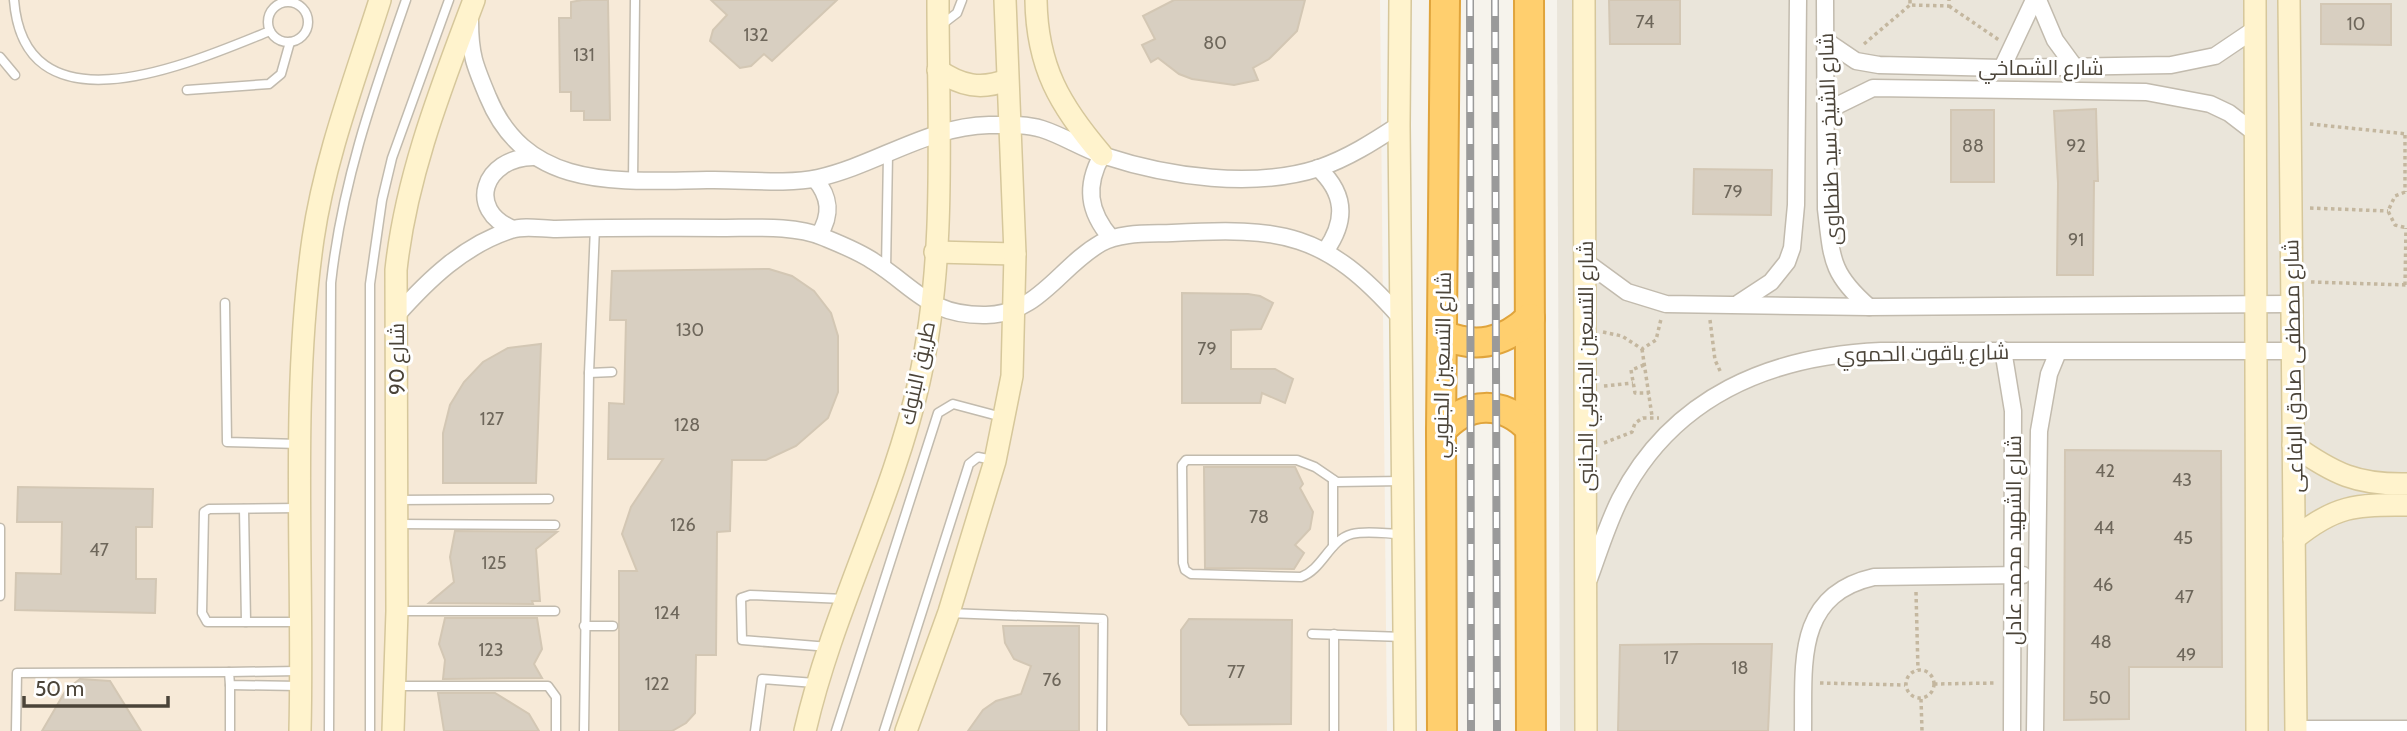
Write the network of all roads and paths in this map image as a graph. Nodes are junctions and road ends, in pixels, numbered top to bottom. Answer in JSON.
{"nodes":[{"id":1,"x":14,"y":0,"type":"edge"},
{"id":2,"x":380,"y":0,"type":"edge"},
{"id":3,"x":406,"y":0,"type":"edge"},
{"id":4,"x":449,"y":0,"type":"edge"},
{"id":5,"x":635,"y":0,"type":"edge"},
{"id":6,"x":938,"y":0,"type":"edge"},
{"id":7,"x":962,"y":0,"type":"edge"},
{"id":8,"x":1400,"y":0,"type":"edge"},
{"id":9,"x":1446,"y":0,"type":"edge"},
{"id":10,"x":1529,"y":0,"type":"edge"},
{"id":11,"x":1584,"y":0,"type":"edge"},
{"id":12,"x":1797,"y":0,"type":"edge"},
{"id":13,"x":1825,"y":0,"type":"edge"},
{"id":14,"x":1949,"y":0,"type":"edge"},
{"id":15,"x":2036,"y":0,"type":"edge"},
{"id":16,"x":2255,"y":0,"type":"edge"},
{"id":17,"x":2289,"y":0,"type":"edge"},
{"id":18,"x":1036,"y":2,"type":"edge"},
{"id":19,"x":1005,"y":3,"type":"edge"},
{"id":20,"x":1910,"y":3,"type":"edge"},
{"id":21,"x":306,"y":4,"type":"edge"},
{"id":22,"x":472,"y":5,"type":"edge"},
{"id":23,"x":1949,"y":6,"type":"junction"},
{"id":24,"x":938,"y":28,"type":"junction"},
{"id":25,"x":2255,"y":29,"type":"junction"},
{"id":26,"x":270,"y":31,"type":"junction"},
{"id":27,"x":1825,"y":40,"type":"junction"},
{"id":28,"x":289,"y":42,"type":"junction"},
{"id":29,"x":2011,"y":49,"type":"junction"},
{"id":30,"x":0,"y":57,"type":"edge"},
{"id":31,"x":1849,"y":57,"type":"junction"},
{"id":32,"x":1894,"y":66,"type":"junction"},
{"id":33,"x":2074,"y":66,"type":"junction"},
{"id":34,"x":2002,"y":68,"type":"junction"},
{"id":35,"x":939,"y":71,"type":"junction"},
{"id":36,"x":15,"y":75,"type":"dead end"},
{"id":37,"x":1007,"y":80,"type":"junction"},
{"id":38,"x":1895,"y":87,"type":"junction"},
{"id":39,"x":187,"y":90,"type":"dead end"},
{"id":40,"x":1828,"y":110,"type":"junction"},
{"id":41,"x":2290,"y":122,"type":"junction"},
{"id":42,"x":1009,"y":125,"type":"junction"},
{"id":43,"x":1399,"y":125,"type":"junction"},
{"id":44,"x":938,"y":134,"type":"junction"},
{"id":45,"x":2255,"y":134,"type":"junction"},
{"id":46,"x":2406,"y":134,"type":"edge"},
{"id":47,"x":888,"y":154,"type":"junction"},
{"id":48,"x":1102,"y":155,"type":"junction"},
{"id":49,"x":533,"y":157,"type":"junction"},
{"id":50,"x":1318,"y":168,"type":"junction"},
{"id":51,"x":815,"y":178,"type":"junction"},
{"id":52,"x":633,"y":181,"type":"junction"},
{"id":53,"x":2406,"y":192,"type":"edge"},
{"id":54,"x":2291,"y":207,"type":"junction"},
{"id":55,"x":2388,"y":211,"type":"junction"},
{"id":56,"x":595,"y":227,"type":"junction"},
{"id":57,"x":2406,"y":228,"type":"edge"},
{"id":58,"x":513,"y":229,"type":"junction"},
{"id":59,"x":819,"y":235,"type":"junction"},
{"id":60,"x":1111,"y":238,"type":"junction"},
{"id":61,"x":1325,"y":250,"type":"junction"},
{"id":62,"x":935,"y":252,"type":"junction"},
{"id":63,"x":1015,"y":254,"type":"junction"},
{"id":64,"x":1586,"y":262,"type":"junction"},
{"id":65,"x":886,"y":270,"type":"junction"},
{"id":66,"x":2292,"y":281,"type":"junction"},
{"id":67,"x":2406,"y":285,"type":"edge"},
{"id":68,"x":225,"y":303,"type":"dead end"},
{"id":69,"x":1739,"y":303,"type":"junction"},
{"id":70,"x":1665,"y":304,"type":"junction"},
{"id":71,"x":1710,"y":304,"type":"junction"},
{"id":72,"x":2292,"y":304,"type":"junction"},
{"id":73,"x":931,"y":305,"type":"junction"},
{"id":74,"x":2256,"y":306,"type":"junction"},
{"id":75,"x":1869,"y":307,"type":"junction"},
{"id":76,"x":1015,"y":311,"type":"junction"},
{"id":77,"x":396,"y":316,"type":"junction"},
{"id":78,"x":1400,"y":317,"type":"junction"},
{"id":79,"x":1530,"y":318,"type":"junction"},
{"id":80,"x":1586,"y":320,"type":"junction"},
{"id":81,"x":1443,"y":335,"type":"junction"},
{"id":82,"x":1642,"y":349,"type":"junction"},
{"id":83,"x":2003,"y":350,"type":"junction"},
{"id":84,"x":2292,"y":351,"type":"junction"},
{"id":85,"x":2058,"y":352,"type":"junction"},
{"id":86,"x":2256,"y":352,"type":"junction"},
{"id":87,"x":1645,"y":365,"type":"junction"},
{"id":88,"x":612,"y":372,"type":"dead end"},
{"id":89,"x":589,"y":373,"type":"junction"},
{"id":90,"x":1633,"y":383,"type":"junction"},
{"id":91,"x":1584,"y":388,"type":"junction"},
{"id":92,"x":1728,"y":388,"type":"junction"},
{"id":93,"x":1649,"y":393,"type":"junction"},
{"id":94,"x":1653,"y":417,"type":"junction"},
{"id":95,"x":1005,"y":418,"type":"junction"},
{"id":96,"x":1680,"y":422,"type":"junction"},
{"id":97,"x":1531,"y":429,"type":"junction"},
{"id":98,"x":1441,"y":430,"type":"junction"},
{"id":99,"x":302,"y":444,"type":"junction"},
{"id":100,"x":2294,"y":445,"type":"junction"},
{"id":101,"x":1600,"y":446,"type":"dead end"},
{"id":102,"x":995,"y":461,"type":"junction"},
{"id":103,"x":1332,"y":480,"type":"junction"},
{"id":104,"x":1402,"y":481,"type":"junction"},
{"id":105,"x":2407,"y":484,"type":"edge"},
{"id":106,"x":550,"y":499,"type":"dead end"},
{"id":107,"x":397,"y":500,"type":"junction"},
{"id":108,"x":2407,"y":505,"type":"edge"},
{"id":109,"x":302,"y":508,"type":"junction"},
{"id":110,"x":244,"y":509,"type":"junction"},
{"id":111,"x":397,"y":524,"type":"junction"},
{"id":112,"x":555,"y":524,"type":"dead end"},
{"id":113,"x":0,"y":528,"type":"edge"},
{"id":114,"x":1403,"y":534,"type":"junction"},
{"id":115,"x":2294,"y":539,"type":"junction"},
{"id":116,"x":1334,"y":546,"type":"junction"},
{"id":117,"x":2035,"y":574,"type":"junction"},
{"id":118,"x":2012,"y":575,"type":"junction"},
{"id":119,"x":1915,"y":576,"type":"junction"},
{"id":120,"x":1586,"y":588,"type":"junction"},
{"id":121,"x":0,"y":596,"type":"edge"},
{"id":122,"x":845,"y":600,"type":"junction"},
{"id":123,"x":397,"y":611,"type":"junction"},
{"id":124,"x":555,"y":611,"type":"dead end"},
{"id":125,"x":949,"y":612,"type":"junction"},
{"id":126,"x":246,"y":622,"type":"junction"},
{"id":127,"x":302,"y":622,"type":"junction"},
{"id":128,"x":584,"y":626,"type":"junction"},
{"id":129,"x":613,"y":626,"type":"dead end"},
{"id":130,"x":1312,"y":634,"type":"dead end"},
{"id":131,"x":1334,"y":634,"type":"junction"},
{"id":132,"x":1404,"y":637,"type":"junction"},
{"id":133,"x":830,"y":647,"type":"junction"},
{"id":134,"x":1918,"y":670,"type":"junction"},
{"id":135,"x":229,"y":672,"type":"junction"},
{"id":136,"x":301,"y":679,"type":"junction"},
{"id":137,"x":2012,"y":682,"type":"junction"},
{"id":138,"x":818,"y":683,"type":"junction"},
{"id":139,"x":1804,"y":683,"type":"junction"},
{"id":140,"x":1934,"y":684,"type":"junction"},
{"id":141,"x":230,"y":685,"type":"junction"},
{"id":142,"x":1905,"y":685,"type":"junction"},
{"id":143,"x":394,"y":686,"type":"junction"},
{"id":144,"x":1921,"y":699,"type":"junction"},
{"id":145,"x":2407,"y":729,"type":"edge"},
{"id":146,"x":2296,"y":730,"type":"edge"},
{"id":147,"x":16,"y":731,"type":"edge"},
{"id":148,"x":230,"y":731,"type":"edge"},
{"id":149,"x":300,"y":731,"type":"edge"},
{"id":150,"x":329,"y":731,"type":"edge"},
{"id":151,"x":370,"y":731,"type":"edge"},
{"id":152,"x":393,"y":731,"type":"edge"},
{"id":153,"x":556,"y":731,"type":"edge"},
{"id":154,"x":584,"y":731,"type":"edge"},
{"id":155,"x":755,"y":731,"type":"edge"},
{"id":156,"x":805,"y":731,"type":"edge"},
{"id":157,"x":835,"y":731,"type":"edge"},
{"id":158,"x":884,"y":731,"type":"edge"},
{"id":159,"x":906,"y":731,"type":"edge"},
{"id":160,"x":1102,"y":731,"type":"edge"},
{"id":161,"x":1334,"y":731,"type":"edge"},
{"id":162,"x":1405,"y":731,"type":"edge"},
{"id":163,"x":1442,"y":731,"type":"edge"},
{"id":164,"x":1531,"y":731,"type":"edge"},
{"id":165,"x":1586,"y":731,"type":"edge"},
{"id":166,"x":1803,"y":731,"type":"edge"},
{"id":167,"x":1922,"y":731,"type":"edge"},
{"id":168,"x":2012,"y":731,"type":"edge"},
{"id":169,"x":2035,"y":731,"type":"edge"},
{"id":170,"x":2257,"y":731,"type":"edge"}],
"edges":[{"from":1,"to":26,"type":"lane"},
{"from":2,"to":99,"type":"street"},
{"from":3,"to":150,"type":"lane"},
{"from":4,"to":151,"type":"lane"},
{"from":5,"to":52,"type":"lane"},
{"from":6,"to":24,"type":"street","name":"طريق البنوك"},
{"from":7,"to":24,"type":"lane"},
{"from":8,"to":43,"type":"street"},
{"from":9,"to":81,"type":"highway","name":"شارع التسعين الجنوبي"},
{"from":10,"to":79,"type":"highway"},
{"from":11,"to":64,"type":"street","name":"شارع التسعين الجنوبي الجانبى"},
{"from":12,"to":69,"type":"street","name":"شارع الشيخ سيد طنطاوى"},
{"from":13,"to":27,"type":"street","name":"شارع الشيخ سيد طنطاوى"},
{"from":14,"to":23,"type":"path"},
{"from":15,"to":29,"type":"street"},
{"from":15,"to":33,"type":"street"},
{"from":16,"to":25,"type":"street","name":"شارع مصطفى صادق الرفاعى"},
{"from":17,"to":41,"type":"street","name":"شارع مصطفى صادق الرفاعى"},
{"from":18,"to":19,"type":"street"},
{"from":18,"to":48,"type":"street"},
{"from":19,"to":37,"type":"street"},
{"from":20,"to":23,"type":"path"},
{"from":20,"to":31,"type":"path"},
{"from":21,"to":26,"type":"lane"},
{"from":21,"to":28,"type":"lane"},
{"from":22,"to":49,"type":"street"},
{"from":22,"to":77,"type":"street","name":"شارع 90"},
{"from":23,"to":29,"type":"path"},
{"from":24,"to":35,"type":"street","name":"طريق البنوك"},
{"from":25,"to":33,"type":"street","name":"شارع الشماخي"},
{"from":25,"to":45,"type":"street","name":"شارع مصطفى صادق الرفاعى"},
{"from":26,"to":28,"type":"lane"},
{"from":27,"to":31,"type":"street","name":"شارع الشماخي"},
{"from":27,"to":40,"type":"street","name":"شارع الشيخ سيد طنطاوى"},
{"from":28,"to":39,"type":"lane"},
{"from":29,"to":34,"type":"street"},
{"from":30,"to":36,"type":"lane"},
{"from":31,"to":32,"type":"street","name":"شارع الشماخي"},
{"from":32,"to":34,"type":"street","name":"شارع الشماخي"},
{"from":32,"to":38,"type":"street"},
{"from":33,"to":34,"type":"street","name":"شارع الشماخي"},
{"from":35,"to":37,"type":"street"},
{"from":35,"to":44,"type":"street","name":"طريق البنوك"},
{"from":37,"to":42,"type":"street"},
{"from":38,"to":40,"type":"street","name":"شارع الشماخي"},
{"from":38,"to":45,"type":"street","name":"شارع الشماخي"},
{"from":40,"to":75,"type":"street","name":"شارع الشيخ سيد طنطاوى"},
{"from":41,"to":46,"type":"path"},
{"from":41,"to":54,"type":"street","name":"شارع مصطفى صادق الرفاعى"},
{"from":42,"to":44,"type":"street"},
{"from":42,"to":48,"type":"street"},
{"from":42,"to":63,"type":"street"},
{"from":43,"to":50,"type":"street"},
{"from":43,"to":78,"type":"street"},
{"from":44,"to":47,"type":"street"},
{"from":44,"to":62,"type":"street","name":"طريق البنوك"},
{"from":45,"to":74,"type":"street","name":"شارع مصطفى صادق الرفاعى"},
{"from":46,"to":53,"type":"path"},
{"from":47,"to":51,"type":"street"},
{"from":47,"to":65,"type":"lane"},
{"from":48,"to":50,"type":"street"},
{"from":48,"to":60,"type":"street"},
{"from":49,"to":52,"type":"street"},
{"from":49,"to":58,"type":"street"},
{"from":50,"to":61,"type":"street"},
{"from":51,"to":52,"type":"street"},
{"from":51,"to":59,"type":"street"},
{"from":53,"to":55,"type":"path"},
{"from":54,"to":55,"type":"path"},
{"from":54,"to":66,"type":"street","name":"شارع مصطفى صادق الرفاعى"},
{"from":55,"to":57,"type":"path"},
{"from":56,"to":58,"type":"street"},
{"from":56,"to":59,"type":"street"},
{"from":56,"to":89,"type":"lane"},
{"from":57,"to":67,"type":"path"},
{"from":58,"to":77,"type":"street"},
{"from":59,"to":65,"type":"street"},
{"from":60,"to":61,"type":"street"},
{"from":60,"to":76,"type":"street"},
{"from":61,"to":78,"type":"street"},
{"from":62,"to":63,"type":"street"},
{"from":62,"to":73,"type":"street","name":"طريق البنوك"},
{"from":63,"to":76,"type":"street"},
{"from":64,"to":70,"type":"street"},
{"from":64,"to":80,"type":"street","name":"شارع التسعين الجنوبي الجانبى"},
{"from":65,"to":73,"type":"street"},
{"from":66,"to":67,"type":"path"},
{"from":66,"to":72,"type":"street","name":"شارع مصطفى صادق الرفاعى"},
{"from":68,"to":99,"type":"lane"},
{"from":69,"to":71,"type":"street"},
{"from":69,"to":75,"type":"street"},
{"from":70,"to":71,"type":"street"},
{"from":70,"to":82,"type":"path"},
{"from":71,"to":92,"type":"path"},
{"from":72,"to":74,"type":"street"},
{"from":72,"to":84,"type":"street","name":"شارع مصطفى صادق الرفاعى"},
{"from":73,"to":76,"type":"street"},
{"from":73,"to":122,"type":"street","name":"طريق البنوك"},
{"from":74,"to":75,"type":"street"},
{"from":74,"to":86,"type":"street","name":"شارع مصطفى صادق الرفاعى"},
{"from":76,"to":95,"type":"street"},
{"from":77,"to":107,"type":"street","name":"شارع 90"},
{"from":78,"to":104,"type":"street"},
{"from":79,"to":81,"type":"highway"},
{"from":79,"to":97,"type":"highway"},
{"from":80,"to":82,"type":"path"},
{"from":80,"to":91,"type":"street","name":"شارع التسعين الجنوبي الجانبى"},
{"from":81,"to":98,"type":"highway","name":"شارع التسعين الجنوبي"},
{"from":82,"to":87,"type":"path"},
{"from":83,"to":85,"type":"street","name":"شارع ياقوت الحموي"},
{"from":83,"to":92,"type":"street","name":"شارع ياقوت الحموي"},
{"from":83,"to":118,"type":"street","name":"شارع الشهيد محمد عادل"},
{"from":84,"to":86,"type":"street","name":"شارع ياقوت الحموي"},
{"from":84,"to":100,"type":"street","name":"شارع مصطفى صادق الرفاعى"},
{"from":85,"to":86,"type":"street","name":"شارع ياقوت الحموي"},
{"from":85,"to":117,"type":"street","name":"شارع الشهيد محمد عادل"},
{"from":86,"to":170,"type":"street","name":"شارع مصطفى صادق الرفاعى"},
{"from":87,"to":90,"type":"path"},
{"from":87,"to":93,"type":"path"},
{"from":88,"to":89,"type":"lane"},
{"from":89,"to":128,"type":"lane"},
{"from":90,"to":91,"type":"path"},
{"from":90,"to":93,"type":"path"},
{"from":91,"to":120,"type":"street","name":"شارع التسعين الجنوبي الجانبى"},
{"from":92,"to":96,"type":"street","name":"شارع ياقوت الحموي"},
{"from":93,"to":94,"type":"path"},
{"from":94,"to":96,"type":"path"},
{"from":94,"to":101,"type":"path"},
{"from":95,"to":102,"type":"street"},
{"from":95,"to":157,"type":"lane"},
{"from":96,"to":120,"type":"street","name":"شارع ياقوت الحموي"},
{"from":97,"to":98,"type":"highway"},
{"from":97,"to":164,"type":"highway"},
{"from":98,"to":163,"type":"highway","name":"شارع التسعين الجنوبي"},
{"from":99,"to":109,"type":"street"},
{"from":100,"to":105,"type":"street"},
{"from":100,"to":115,"type":"street","name":"شارع مصطفى صادق الرفاعى"},
{"from":102,"to":125,"type":"street"},
{"from":102,"to":158,"type":"lane"},
{"from":103,"to":104,"type":"lane"},
{"from":103,"to":116,"type":"lane"},
{"from":103,"to":116,"type":"lane"},
{"from":104,"to":114,"type":"street"},
{"from":106,"to":107,"type":"lane"},
{"from":107,"to":111,"type":"street","name":"شارع 90"},
{"from":108,"to":115,"type":"street"},
{"from":109,"to":110,"type":"lane"},
{"from":109,"to":127,"type":"street"},
{"from":110,"to":126,"type":"lane"},
{"from":110,"to":126,"type":"lane"},
{"from":111,"to":112,"type":"lane"},
{"from":111,"to":123,"type":"street","name":"شارع 90"},
{"from":113,"to":121,"type":"lane"},
{"from":114,"to":116,"type":"lane"},
{"from":114,"to":132,"type":"street"},
{"from":115,"to":146,"type":"street","name":"شارع مصطفى صادق الرفاعى"},
{"from":117,"to":118,"type":"street"},
{"from":117,"to":169,"type":"street","name":"شارع الشهيد محمد عادل"},
{"from":118,"to":119,"type":"street"},
{"from":118,"to":137,"type":"street","name":"شارع الشهيد محمد عادل"},
{"from":119,"to":134,"type":"path"},
{"from":119,"to":139,"type":"street"},
{"from":120,"to":165,"type":"street","name":"شارع التسعين الجنوبي الجانبى"},
{"from":122,"to":133,"type":"street","name":"طريق البنوك"},
{"from":122,"to":133,"type":"lane"},
{"from":123,"to":124,"type":"lane"},
{"from":123,"to":143,"type":"street","name":"شارع 90"},
{"from":125,"to":159,"type":"street"},
{"from":125,"to":160,"type":"lane"},
{"from":126,"to":127,"type":"lane"},
{"from":127,"to":136,"type":"street"},
{"from":128,"to":129,"type":"lane"},
{"from":128,"to":154,"type":"lane"},
{"from":130,"to":131,"type":"lane"},
{"from":131,"to":132,"type":"lane"},
{"from":131,"to":161,"type":"lane"},
{"from":132,"to":162,"type":"street"},
{"from":133,"to":138,"type":"street","name":"طريق البنوك"},
{"from":134,"to":140,"type":"path"},
{"from":134,"to":142,"type":"path"},
{"from":135,"to":136,"type":"lane"},
{"from":135,"to":141,"type":"lane"},
{"from":135,"to":147,"type":"lane"},
{"from":136,"to":141,"type":"lane"},
{"from":136,"to":149,"type":"street"},
{"from":137,"to":140,"type":"path"},
{"from":137,"to":168,"type":"street","name":"شارع الشهيد محمد عادل"},
{"from":138,"to":155,"type":"lane"},
{"from":138,"to":156,"type":"street","name":"طريق البنوك"},
{"from":139,"to":142,"type":"path"},
{"from":139,"to":166,"type":"street"},
{"from":140,"to":144,"type":"path"},
{"from":141,"to":148,"type":"lane"},
{"from":142,"to":144,"type":"path"},
{"from":143,"to":152,"type":"street","name":"شارع 90"},
{"from":143,"to":153,"type":"lane"},
{"from":144,"to":167,"type":"path"},
{"from":145,"to":146,"type":"street"}]}
